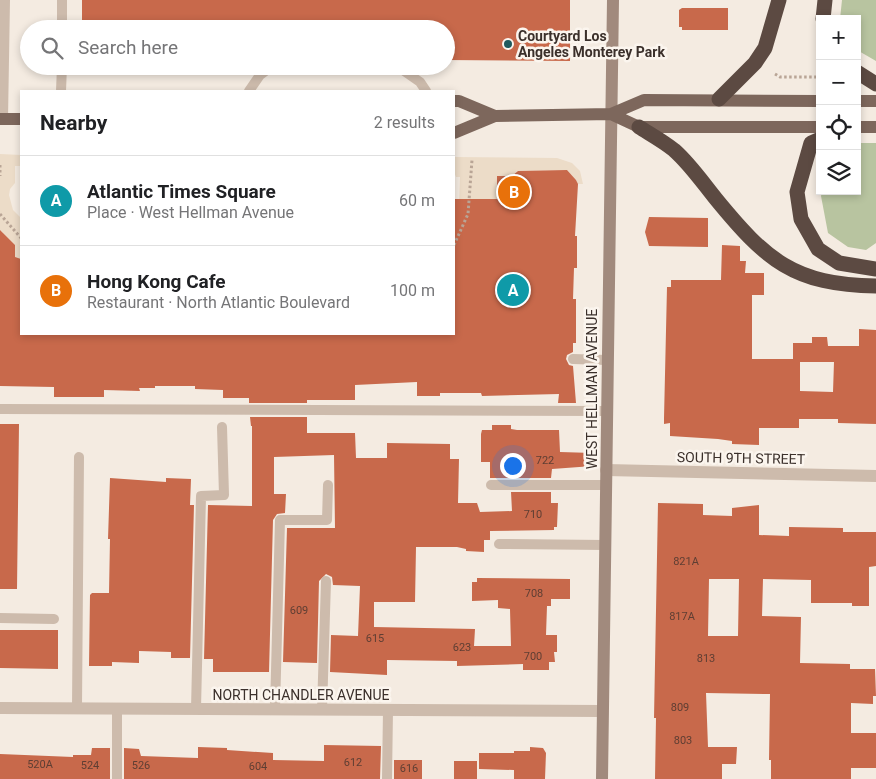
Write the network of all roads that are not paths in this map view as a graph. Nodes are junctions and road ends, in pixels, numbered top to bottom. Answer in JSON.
{"nodes":[{"id":1,"x":5,"y":0,"type":"edge"},
{"id":2,"x":62,"y":0,"type":"edge"},
{"id":3,"x":613,"y":0,"type":"edge"},
{"id":4,"x":779,"y":0,"type":"edge"},
{"id":5,"x":824,"y":0,"type":"edge"},
{"id":6,"x":823,"y":15,"type":"edge"},
{"id":7,"x":62,"y":20,"type":"edge"},
{"id":8,"x":62,"y":75,"type":"edge"},
{"id":9,"x":260,"y":75,"type":"edge"},
{"id":10,"x":410,"y":75,"type":"edge"},
{"id":11,"x":861,"y":75,"type":"edge"},
{"id":12,"x":876,"y":84,"type":"edge"},
{"id":13,"x":61,"y":90,"type":"edge"},
{"id":14,"x":250,"y":90,"type":"edge"},
{"id":15,"x":425,"y":90,"type":"edge"},
{"id":16,"x":719,"y":99,"type":"junction"},
{"id":17,"x":455,"y":101,"type":"edge"},
{"id":18,"x":816,"y":101,"type":"edge"},
{"id":19,"x":861,"y":101,"type":"edge"},
{"id":20,"x":876,"y":101,"type":"edge"},
{"id":21,"x":611,"y":114,"type":"junction"},
{"id":22,"x":495,"y":116,"type":"junction"},
{"id":23,"x":1,"y":119,"type":"edge"},
{"id":24,"x":20,"y":119,"type":"edge"},
{"id":25,"x":639,"y":127,"type":"junction"},
{"id":26,"x":816,"y":127,"type":"edge"},
{"id":27,"x":861,"y":127,"type":"edge"},
{"id":28,"x":876,"y":127,"type":"edge"},
{"id":29,"x":455,"y":133,"type":"edge"},
{"id":30,"x":816,"y":141,"type":"edge"},
{"id":31,"x":876,"y":269,"type":"edge"},
{"id":32,"x":876,"y":286,"type":"edge"},
{"id":33,"x":573,"y":359,"type":"dead end"},
{"id":34,"x":607,"y":360,"type":"junction"},
{"id":35,"x":0,"y":409,"type":"edge"},
{"id":36,"x":607,"y":411,"type":"junction"},
{"id":37,"x":222,"y":428,"type":"dead end"},
{"id":38,"x":79,"y":456,"type":"dead end"},
{"id":39,"x":606,"y":470,"type":"junction"},
{"id":40,"x":876,"y":476,"type":"edge"},
{"id":41,"x":328,"y":485,"type":"dead end"},
{"id":42,"x":491,"y":485,"type":"dead end"},
{"id":43,"x":606,"y":485,"type":"junction"},
{"id":44,"x":499,"y":544,"type":"dead end"},
{"id":45,"x":605,"y":545,"type":"junction"},
{"id":46,"x":326,"y":581,"type":"dead end"},
{"id":47,"x":0,"y":618,"type":"edge"},
{"id":48,"x":54,"y":619,"type":"dead end"},
{"id":49,"x":0,"y":708,"type":"edge"},
{"id":50,"x":77,"y":708,"type":"junction"},
{"id":51,"x":117,"y":708,"type":"junction"},
{"id":52,"x":196,"y":709,"type":"junction"},
{"id":53,"x":274,"y":710,"type":"junction"},
{"id":54,"x":322,"y":710,"type":"junction"},
{"id":55,"x":388,"y":710,"type":"junction"},
{"id":56,"x":602,"y":711,"type":"junction"},
{"id":57,"x":117,"y":779,"type":"edge"},
{"id":58,"x":387,"y":779,"type":"edge"},
{"id":59,"x":602,"y":779,"type":"edge"}],
"edges":[{"from":1,"to":23,"type":"lane"},
{"from":2,"to":7,"type":"lane"},
{"from":3,"to":21,"type":"street","name":"WEST HELLMAN AVENUE"},
{"from":4,"to":16,"type":"highway"},
{"from":5,"to":6,"type":"highway"},
{"from":8,"to":13,"type":"lane"},
{"from":9,"to":14,"type":"lane"},
{"from":10,"to":15,"type":"lane"},
{"from":11,"to":12,"type":"highway"},
{"from":16,"to":18,"type":"main road"},
{"from":16,"to":21,"type":"main road"},
{"from":17,"to":22,"type":"main road"},
{"from":19,"to":20,"type":"main road"},
{"from":21,"to":22,"type":"main road"},
{"from":21,"to":25,"type":"main road"},
{"from":21,"to":34,"type":"street","name":"WEST HELLMAN AVENUE"},
{"from":22,"to":29,"type":"main road"},
{"from":23,"to":24,"type":"main road"},
{"from":25,"to":26,"type":"main road"},
{"from":25,"to":32,"type":"highway"},
{"from":27,"to":28,"type":"main road"},
{"from":30,"to":31,"type":"highway"},
{"from":33,"to":34,"type":"lane"},
{"from":34,"to":36,"type":"street","name":"WEST HELLMAN AVENUE"},
{"from":35,"to":36,"type":"lane"},
{"from":36,"to":39,"type":"street","name":"WEST HELLMAN AVENUE"},
{"from":37,"to":52,"type":"lane"},
{"from":38,"to":50,"type":"lane"},
{"from":39,"to":40,"type":"street","name":"SOUTH 9TH STREET"},
{"from":39,"to":43,"type":"street","name":"WEST HELLMAN AVENUE"},
{"from":41,"to":53,"type":"lane"},
{"from":42,"to":43,"type":"lane"},
{"from":43,"to":45,"type":"street","name":"WEST HELLMAN AVENUE"},
{"from":44,"to":45,"type":"lane"},
{"from":45,"to":56,"type":"street","name":"WEST HELLMAN AVENUE"},
{"from":46,"to":54,"type":"lane"},
{"from":47,"to":48,"type":"lane"},
{"from":49,"to":50,"type":"street","name":"NORTH CHANDLER AVENUE"},
{"from":50,"to":51,"type":"street","name":"NORTH CHANDLER AVENUE"},
{"from":51,"to":52,"type":"street","name":"NORTH CHANDLER AVENUE"},
{"from":51,"to":57,"type":"lane"},
{"from":52,"to":53,"type":"street","name":"NORTH CHANDLER AVENUE"},
{"from":53,"to":54,"type":"street","name":"NORTH CHANDLER AVENUE"},
{"from":54,"to":55,"type":"street","name":"NORTH CHANDLER AVENUE"},
{"from":55,"to":56,"type":"street","name":"NORTH CHANDLER AVENUE"},
{"from":55,"to":58,"type":"lane"},
{"from":56,"to":59,"type":"street","name":"WEST HELLMAN AVENUE"}]}
